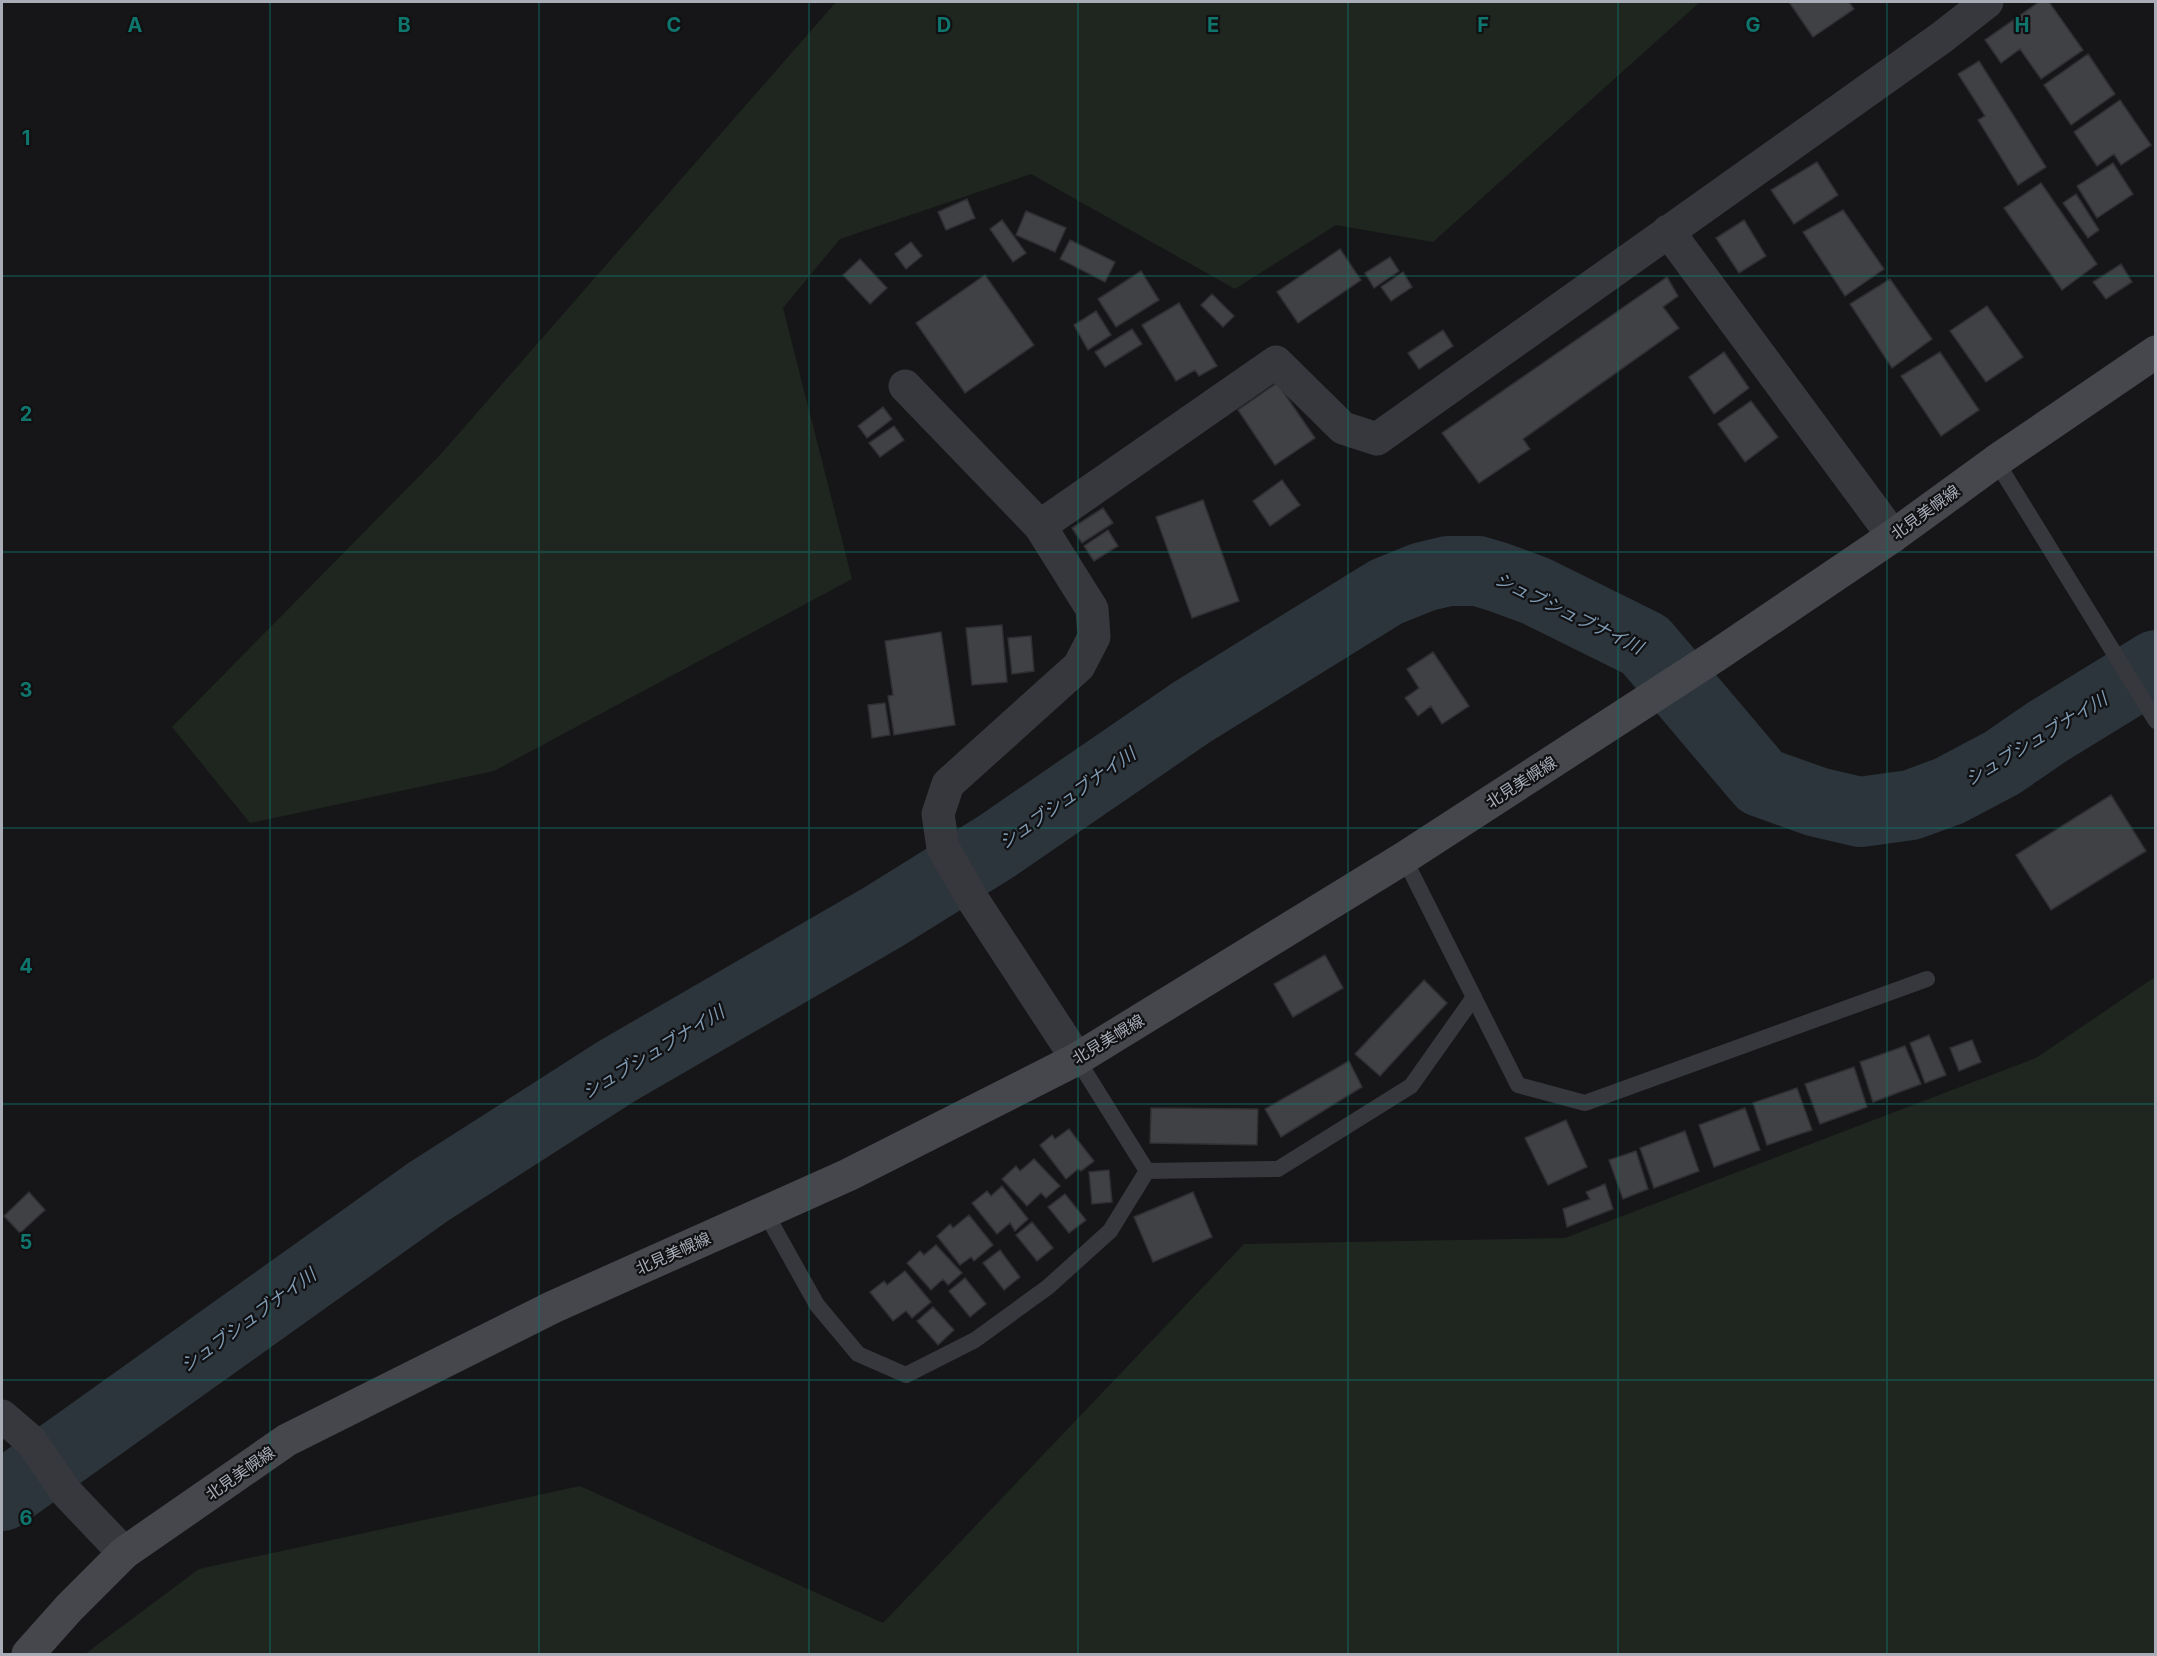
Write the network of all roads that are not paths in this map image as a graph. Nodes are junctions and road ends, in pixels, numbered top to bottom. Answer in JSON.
{"nodes":[{"id":1,"x":1987,"y":2,"type":"edge"},
{"id":2,"x":1668,"y":231,"type":"junction"},
{"id":3,"x":2156,"y":352,"type":"edge"},
{"id":4,"x":905,"y":386,"type":"dead end"},
{"id":5,"x":1996,"y":461,"type":"junction"},
{"id":6,"x":1040,"y":526,"type":"junction"},
{"id":7,"x":1893,"y":536,"type":"junction"},
{"id":8,"x":2156,"y":721,"type":"edge"},
{"id":9,"x":1404,"y":858,"type":"junction"},
{"id":10,"x":1927,"y":979,"type":"dead end"},
{"id":11,"x":1474,"y":997,"type":"junction"},
{"id":12,"x":1077,"y":1059,"type":"junction"},
{"id":13,"x":1147,"y":1171,"type":"junction"},
{"id":14,"x":765,"y":1212,"type":"junction"},
{"id":15,"x":2,"y":1416,"type":"edge"},
{"id":16,"x":124,"y":1553,"type":"junction"},
{"id":17,"x":28,"y":1654,"type":"edge"}],
"edges":[{"from":1,"to":2,"type":"street"},
{"from":2,"to":6,"type":"street"},
{"from":2,"to":7,"type":"street"},
{"from":3,"to":5,"type":"main road","name":"北見美幌線"},
{"from":4,"to":6,"type":"street"},
{"from":5,"to":7,"type":"main road","name":"北見美幌線"},
{"from":5,"to":8,"type":"lane"},
{"from":6,"to":12,"type":"street"},
{"from":7,"to":9,"type":"main road","name":"北見美幌線"},
{"from":9,"to":11,"type":"lane"},
{"from":9,"to":12,"type":"main road","name":"北見美幌線"},
{"from":10,"to":11,"type":"lane"},
{"from":11,"to":13,"type":"lane"},
{"from":12,"to":13,"type":"lane"},
{"from":12,"to":14,"type":"main road","name":"北見美幌線"},
{"from":13,"to":14,"type":"lane"},
{"from":14,"to":16,"type":"main road","name":"北見美幌線"},
{"from":15,"to":16,"type":"street"},
{"from":16,"to":17,"type":"main road","name":"北見美幌線"}]}
